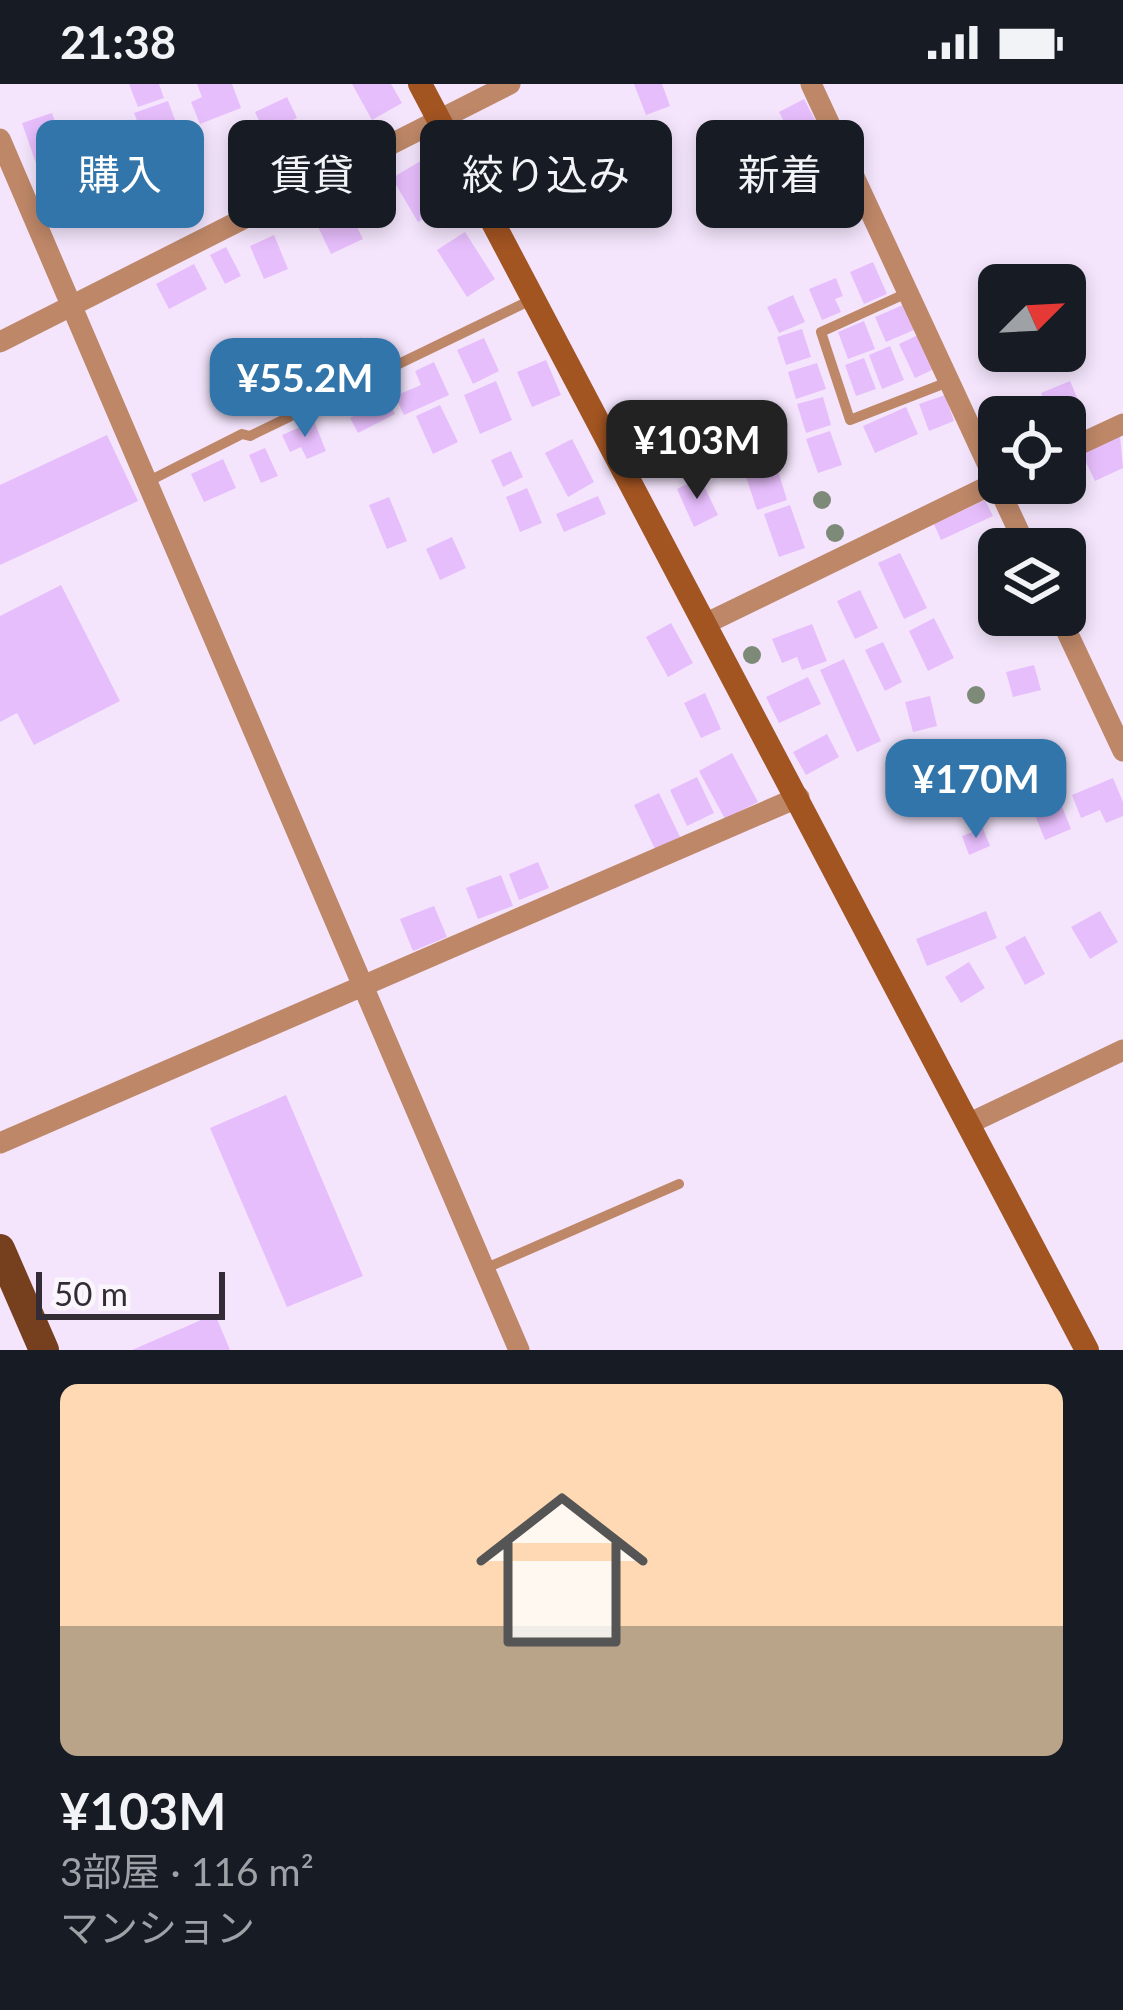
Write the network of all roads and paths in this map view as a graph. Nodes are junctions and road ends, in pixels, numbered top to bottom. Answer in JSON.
{"nodes":[{"id":1,"x":420,"y":84,"type":"edge"},
{"id":2,"x":510,"y":84,"type":"edge"},
{"id":3,"x":811,"y":84,"type":"edge"},
{"id":4,"x":437,"y":120,"type":"edge"},
{"id":5,"x":439,"y":120,"type":"edge"},
{"id":6,"x":420,"y":130,"type":"edge"},
{"id":7,"x":0,"y":139,"type":"edge"},
{"id":8,"x":496,"y":228,"type":"edge"},
{"id":9,"x":907,"y":293,"type":"junction"},
{"id":10,"x":534,"y":298,"type":"junction"},
{"id":11,"x":73,"y":305,"type":"junction"},
{"id":12,"x":0,"y":342,"type":"edge"},
{"id":13,"x":949,"y":382,"type":"junction"},
{"id":14,"x":1123,"y":424,"type":"edge"},
{"id":15,"x":978,"y":441,"type":"edge"},
{"id":16,"x":1086,"y":441,"type":"edge"},
{"id":17,"x":148,"y":481,"type":"junction"},
{"id":18,"x":978,"y":492,"type":"edge"},
{"id":19,"x":707,"y":622,"type":"junction"},
{"id":20,"x":1069,"y":636,"type":"edge"},
{"id":21,"x":1123,"y":751,"type":"edge"},
{"id":22,"x":799,"y":797,"type":"junction"},
{"id":23,"x":364,"y":983,"type":"junction"},
{"id":24,"x":1123,"y":1050,"type":"edge"},
{"id":25,"x":970,"y":1123,"type":"junction"},
{"id":26,"x":0,"y":1143,"type":"edge"},
{"id":27,"x":679,"y":1184,"type":"dead end"},
{"id":28,"x":0,"y":1250,"type":"edge"},
{"id":29,"x":484,"y":1269,"type":"junction"},
{"id":30,"x":44,"y":1350,"type":"edge"},
{"id":31,"x":519,"y":1350,"type":"edge"},
{"id":32,"x":1088,"y":1350,"type":"edge"}],
"edges":[{"from":1,"to":4,"type":"street"},
{"from":2,"to":5,"type":"street"},
{"from":3,"to":9,"type":"street"},
{"from":6,"to":11,"type":"street"},
{"from":7,"to":11,"type":"street"},
{"from":8,"to":10,"type":"street"},
{"from":9,"to":13,"type":"street"},
{"from":9,"to":13,"type":"lane"},
{"from":10,"to":17,"type":"lane"},
{"from":10,"to":19,"type":"street"},
{"from":11,"to":12,"type":"street"},
{"from":11,"to":17,"type":"street"},
{"from":13,"to":15,"type":"street"},
{"from":14,"to":16,"type":"street"},
{"from":17,"to":23,"type":"street"},
{"from":18,"to":19,"type":"street"},
{"from":19,"to":22,"type":"street"},
{"from":20,"to":21,"type":"street"},
{"from":22,"to":23,"type":"street"},
{"from":22,"to":25,"type":"street"},
{"from":23,"to":26,"type":"street"},
{"from":23,"to":29,"type":"street"},
{"from":24,"to":25,"type":"street"},
{"from":25,"to":32,"type":"street"},
{"from":27,"to":29,"type":"lane"},
{"from":28,"to":30,"type":"main road"},
{"from":29,"to":31,"type":"street"}]}
